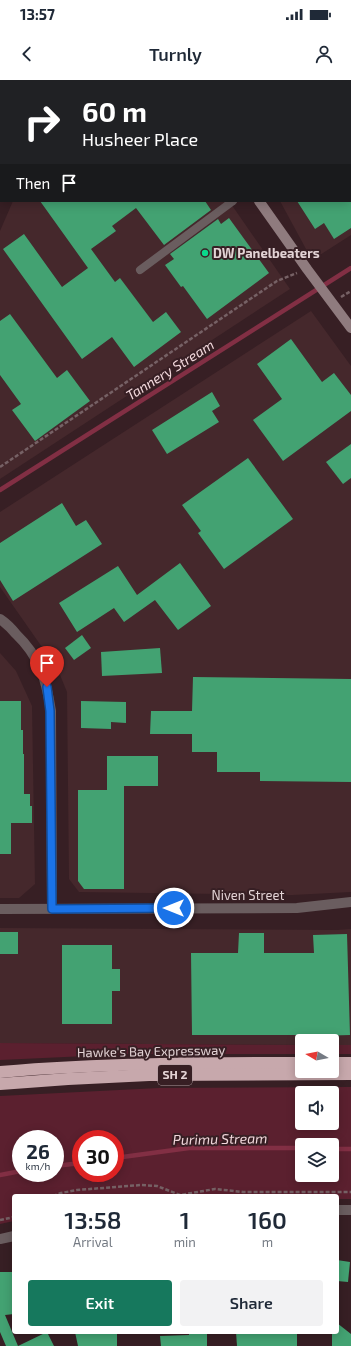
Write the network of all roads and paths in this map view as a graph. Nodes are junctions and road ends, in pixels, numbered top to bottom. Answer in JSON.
{"nodes":[{"id":1,"x":232,"y":202,"type":"edge"},
{"id":2,"x":260,"y":202,"type":"edge"},
{"id":3,"x":140,"y":270,"type":"dead end"},
{"id":4,"x":309,"y":272,"type":"junction"},
{"id":5,"x":351,"y":328,"type":"edge"},
{"id":6,"x":0,"y":467,"type":"edge"},
{"id":7,"x":0,"y":619,"type":"edge"},
{"id":8,"x":351,"y":902,"type":"edge"},
{"id":9,"x":0,"y":909,"type":"edge"},
{"id":10,"x":52,"y":909,"type":"junction"},
{"id":11,"x":295,"y":1063,"type":"edge"},
{"id":12,"x":339,"y":1063,"type":"edge"},
{"id":13,"x":351,"y":1063,"type":"edge"},
{"id":14,"x":0,"y":1072,"type":"edge"},
{"id":15,"x":351,"y":1074,"type":"edge"},
{"id":16,"x":0,"y":1084,"type":"edge"},
{"id":17,"x":351,"y":1192,"type":"edge"},
{"id":18,"x":58,"y":1194,"type":"edge"},
{"id":19,"x":177,"y":1194,"type":"edge"},
{"id":20,"x":186,"y":1194,"type":"edge"},
{"id":21,"x":339,"y":1210,"type":"edge"},
{"id":22,"x":351,"y":1210,"type":"edge"},
{"id":23,"x":12,"y":1217,"type":"edge"},
{"id":24,"x":0,"y":1220,"type":"edge"},
{"id":25,"x":12,"y":1236,"type":"edge"},
{"id":26,"x":0,"y":1239,"type":"edge"}],
"edges":[{"from":1,"to":3,"type":"lane"},
{"from":2,"to":4,"type":"street"},
{"from":4,"to":5,"type":"street"},
{"from":4,"to":6,"type":"path"},
{"from":7,"to":10,"type":"street"},
{"from":8,"to":10,"type":"street","name":"Niven Street"},
{"from":9,"to":10,"type":"street","name":"Niven Street"},
{"from":11,"to":14,"type":"highway","name":"Hawke's Bay Expressway","number":"SH 2"},
{"from":12,"to":13,"type":"highway"},
{"from":15,"to":16,"type":"highway","name":"Hawke's Bay Expressway","number":"SH 2"},
{"from":17,"to":20,"type":"path"},
{"from":18,"to":19,"type":"path"},
{"from":21,"to":22,"type":"street"},
{"from":23,"to":24,"type":"path"},
{"from":25,"to":26,"type":"street"}]}
